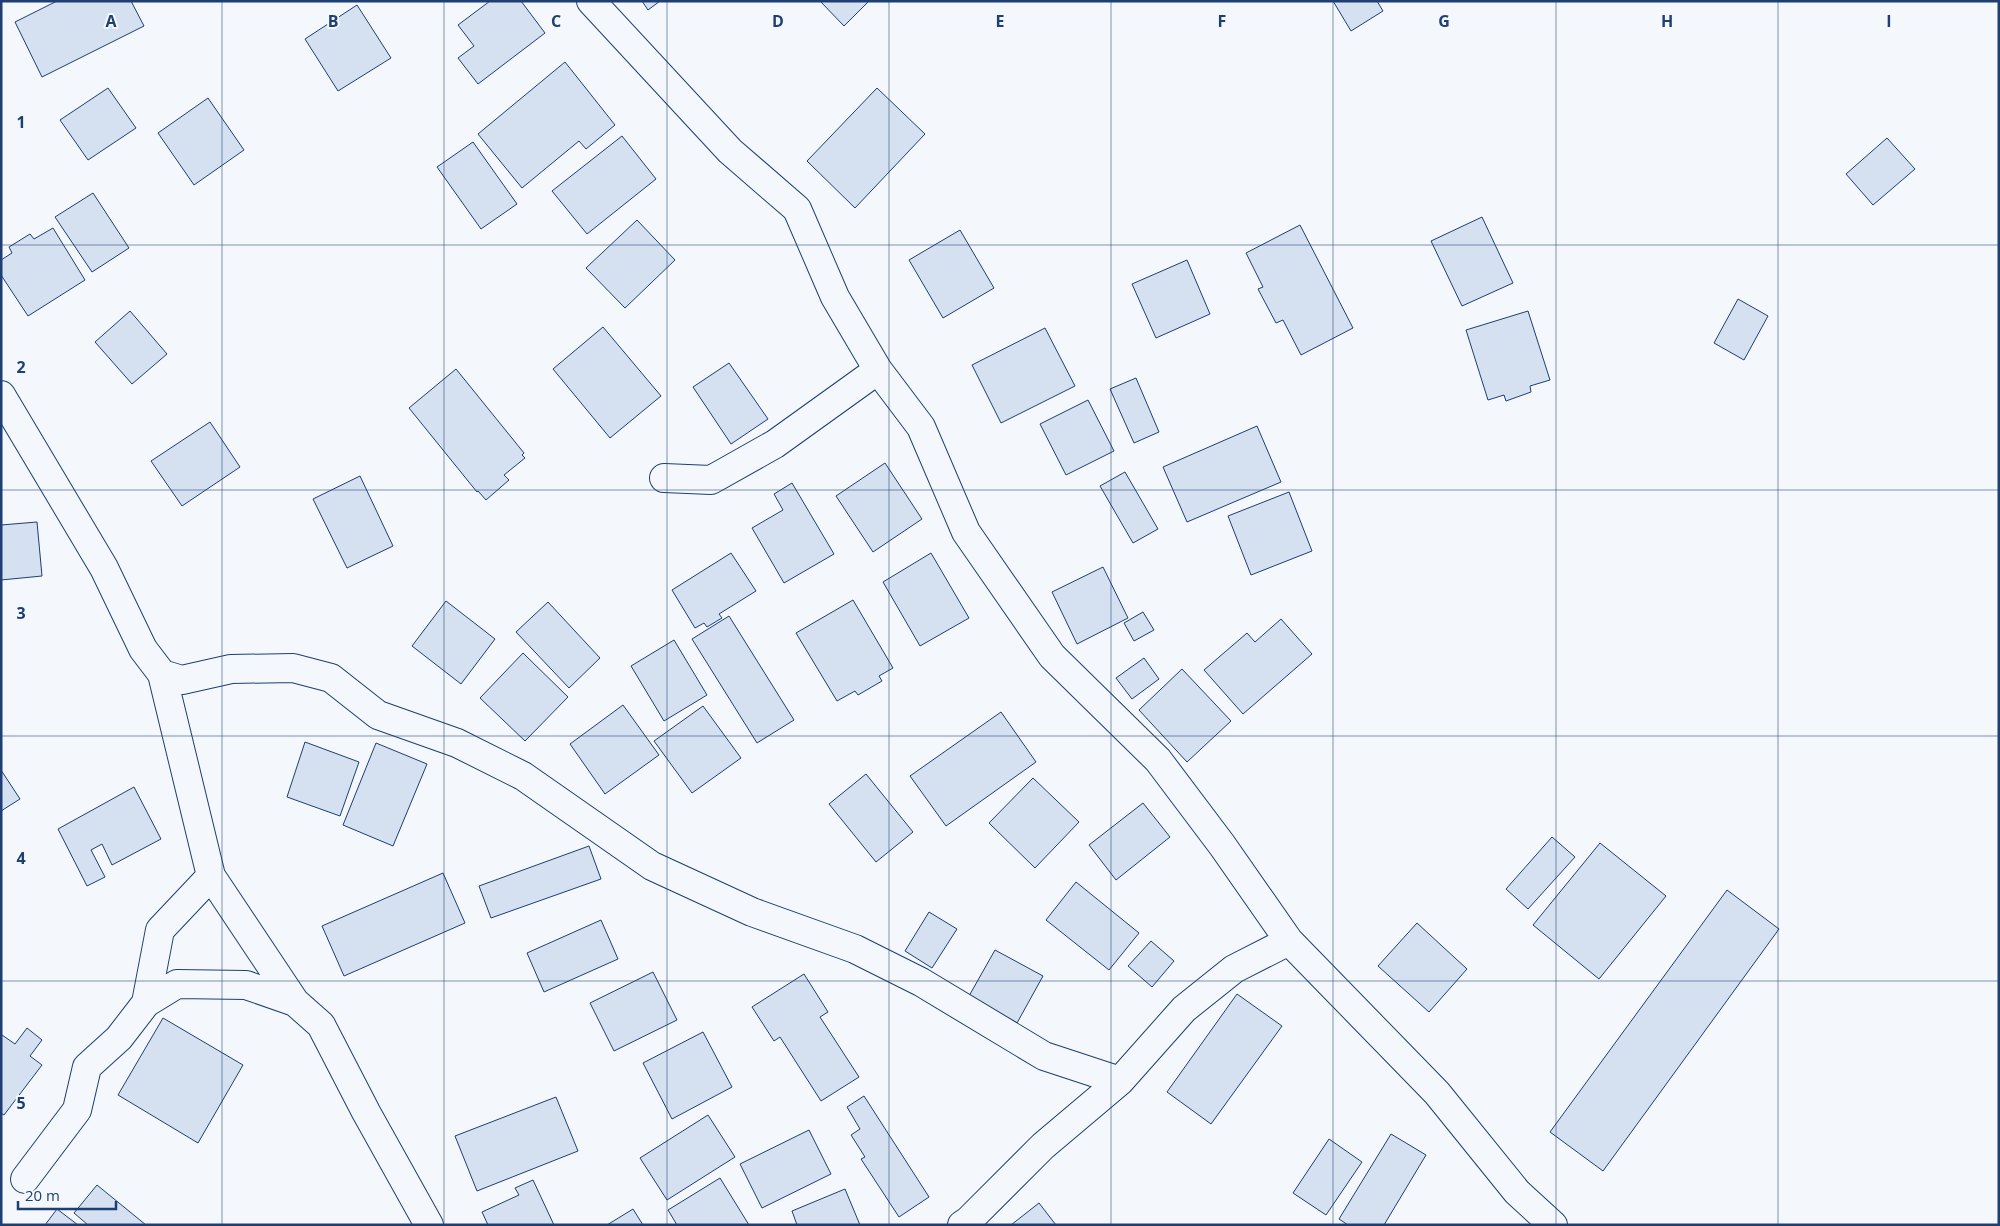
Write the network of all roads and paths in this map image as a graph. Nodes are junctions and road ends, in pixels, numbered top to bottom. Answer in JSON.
{"nodes":[{"id":1,"x":591,"y":1,"type":"edge"},
{"id":2,"x":878,"y":370,"type":"junction"},
{"id":3,"x":1,"y":395,"type":"edge"},
{"id":4,"x":664,"y":478,"type":"dead end"},
{"id":5,"x":162,"y":674,"type":"junction"},
{"id":6,"x":211,"y":876,"type":"junction"},
{"id":7,"x":1289,"y":941,"type":"junction"},
{"id":8,"x":295,"y":1002,"type":"junction"},
{"id":9,"x":146,"y":1003,"type":"junction"},
{"id":10,"x":1120,"y":1081,"type":"junction"},
{"id":11,"x":25,"y":1179,"type":"dead end"},
{"id":12,"x":429,"y":1225,"type":"edge"},
{"id":13,"x":962,"y":1225,"type":"edge"},
{"id":14,"x":1553,"y":1225,"type":"edge"}],
"edges":[{"from":1,"to":2,"type":"street"},
{"from":2,"to":4,"type":"street"},
{"from":2,"to":7,"type":"street"},
{"from":3,"to":5,"type":"street"},
{"from":5,"to":6,"type":"street"},
{"from":5,"to":10,"type":"street"},
{"from":6,"to":8,"type":"street"},
{"from":6,"to":9,"type":"street"},
{"from":7,"to":10,"type":"street"},
{"from":7,"to":14,"type":"street"},
{"from":8,"to":9,"type":"street"},
{"from":8,"to":12,"type":"street"},
{"from":9,"to":11,"type":"street"},
{"from":10,"to":13,"type":"street"}]}
